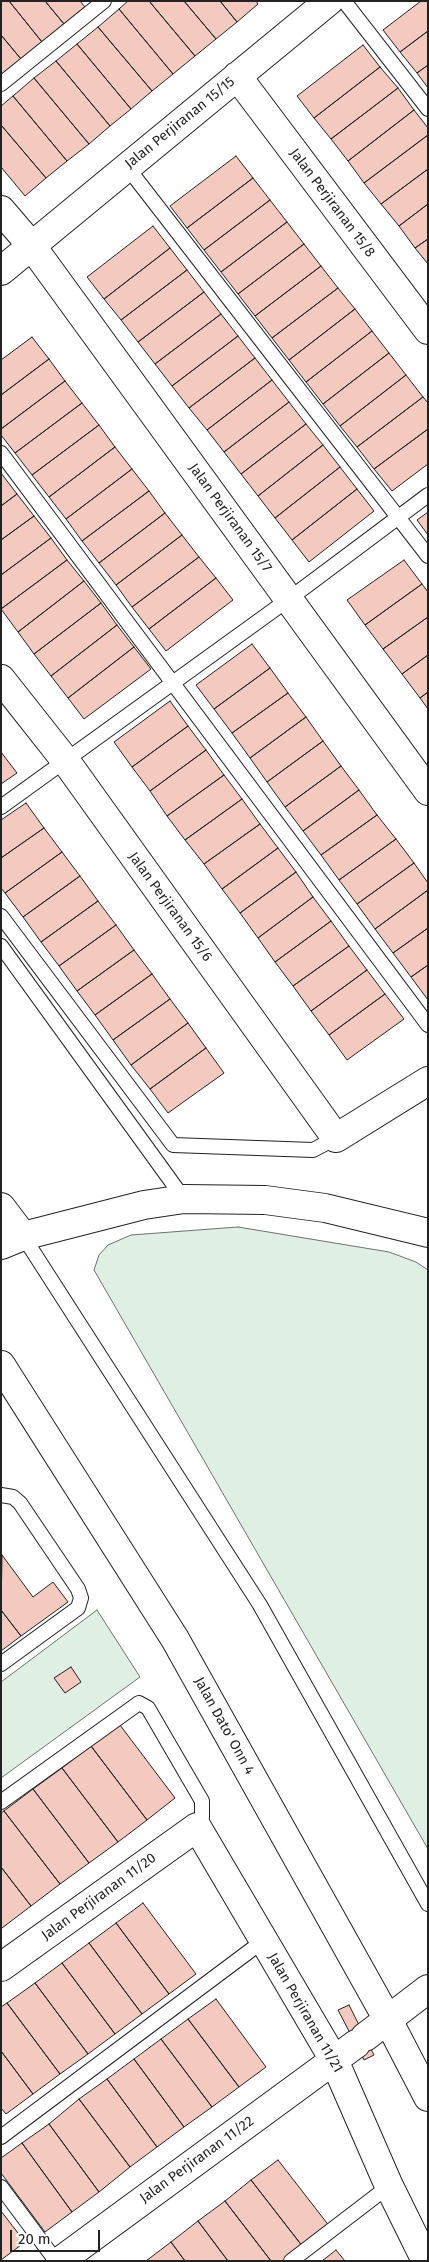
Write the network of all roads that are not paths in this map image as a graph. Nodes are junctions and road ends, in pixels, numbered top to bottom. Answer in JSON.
{"nodes":[{"id":1,"x":104,"y":1,"type":"edge"},
{"id":2,"x":329,"y":1,"type":"edge"},
{"id":3,"x":344,"y":1,"type":"edge"},
{"id":4,"x":237,"y":76,"type":"junction"},
{"id":5,"x":1,"y":84,"type":"edge"},
{"id":6,"x":428,"y":109,"type":"edge"},
{"id":7,"x":127,"y":167,"type":"junction"},
{"id":8,"x":1,"y":210,"type":"edge"},
{"id":9,"x":31,"y":245,"type":"junction"},
{"id":10,"x":1,"y":270,"type":"edge"},
{"id":11,"x":428,"y":330,"type":"edge"},
{"id":12,"x":1,"y":453,"type":"edge"},
{"id":13,"x":428,"y":495,"type":"edge"},
{"id":14,"x":398,"y":516,"type":"junction"},
{"id":15,"x":428,"y":556,"type":"edge"},
{"id":16,"x":289,"y":599,"type":"junction"},
{"id":17,"x":1,"y":679,"type":"edge"},
{"id":18,"x":172,"y":682,"type":"junction"},
{"id":19,"x":65,"y":760,"type":"junction"},
{"id":20,"x":428,"y":791,"type":"edge"},
{"id":21,"x":1,"y":807,"type":"edge"},
{"id":22,"x":1,"y":916,"type":"edge"},
{"id":23,"x":1,"y":946,"type":"edge"},
{"id":24,"x":428,"y":1024,"type":"edge"},
{"id":25,"x":427,"y":1082,"type":"edge"},
{"id":26,"x":336,"y":1138,"type":"junction"},
{"id":27,"x":184,"y":1199,"type":"junction"},
{"id":28,"x":1,"y":1207,"type":"edge"},
{"id":29,"x":428,"y":1233,"type":"edge"},
{"id":30,"x":12,"y":1240,"type":"edge"},
{"id":31,"x":1,"y":1365,"type":"edge"},
{"id":32,"x":1,"y":1495,"type":"edge"},
{"id":33,"x":1,"y":1664,"type":"edge"},
{"id":34,"x":1,"y":1802,"type":"edge"},
{"id":35,"x":197,"y":1827,"type":"junction"},
{"id":36,"x":428,"y":1904,"type":"edge"},
{"id":37,"x":263,"y":1941,"type":"junction"},
{"id":38,"x":1,"y":1967,"type":"edge"},
{"id":39,"x":428,"y":1989,"type":"edge"},
{"id":40,"x":388,"y":2020,"type":"junction"},
{"id":41,"x":334,"y":2060,"type":"junction"},
{"id":42,"x":428,"y":2098,"type":"edge"},
{"id":43,"x":1,"y":2137,"type":"edge"},
{"id":44,"x":1,"y":2186,"type":"edge"},
{"id":45,"x":389,"y":2186,"type":"junction"},
{"id":46,"x":58,"y":2261,"type":"edge"},
{"id":47,"x":291,"y":2261,"type":"edge"},
{"id":48,"x":426,"y":2261,"type":"edge"}],
"edges":[{"from":1,"to":5,"type":"lane"},
{"from":2,"to":4,"type":"street","name":"Jalan Perjiranan 15/15"},
{"from":3,"to":6,"type":"lane"},
{"from":4,"to":7,"type":"street","name":"Jalan Perjiranan 15/15"},
{"from":4,"to":11,"type":"street","name":"Jalan Perjiranan 15/8"},
{"from":7,"to":9,"type":"street","name":"Jalan Perjiranan 15/15"},
{"from":7,"to":14,"type":"lane"},
{"from":8,"to":9,"type":"street","name":"Jalan Perjiranan 15/7"},
{"from":9,"to":10,"type":"street","name":"Jalan Perjiranan 15/15"},
{"from":9,"to":16,"type":"street","name":"Jalan Perjiranan 15/7"},
{"from":12,"to":18,"type":"lane"},
{"from":13,"to":14,"type":"lane"},
{"from":14,"to":15,"type":"lane"},
{"from":14,"to":16,"type":"lane"},
{"from":16,"to":18,"type":"lane"},
{"from":16,"to":20,"type":"street","name":"Jalan Perjiranan 15/7"},
{"from":17,"to":19,"type":"street","name":"Jalan Perjiranan 15/6"},
{"from":18,"to":19,"type":"lane"},
{"from":18,"to":24,"type":"lane"},
{"from":19,"to":21,"type":"lane"},
{"from":19,"to":26,"type":"street","name":"Jalan Perjiranan 15/6"},
{"from":22,"to":26,"type":"lane"},
{"from":23,"to":27,"type":"lane"},
{"from":25,"to":26,"type":"street"},
{"from":27,"to":29,"type":"street"},
{"from":27,"to":30,"type":"street"},
{"from":28,"to":30,"type":"street"},
{"from":30,"to":36,"type":"lane"},
{"from":31,"to":40,"type":"street","name":"Jalan Dato' Onn 4"},
{"from":32,"to":33,"type":"lane"},
{"from":34,"to":35,"type":"lane"},
{"from":35,"to":37,"type":"street","name":"Jalan Perjiranan 11/21"},
{"from":35,"to":38,"type":"street","name":"Jalan Perjiranan 11/20"},
{"from":37,"to":41,"type":"street","name":"Jalan Perjiranan 11/21"},
{"from":37,"to":43,"type":"lane"},
{"from":39,"to":40,"type":"street","name":"Jalan Perjiranan 11/22"},
{"from":40,"to":41,"type":"street","name":"Jalan Perjiranan 11/22"},
{"from":40,"to":42,"type":"street","name":"Jalan Dato' Onn 4"},
{"from":41,"to":45,"type":"street","name":"Jalan Perjiranan 11/21"},
{"from":41,"to":46,"type":"street","name":"Jalan Perjiranan 11/22"},
{"from":44,"to":46,"type":"lane"},
{"from":45,"to":47,"type":"lane"},
{"from":45,"to":48,"type":"street","name":"Jalan Perjiranan 11/21"}]}
